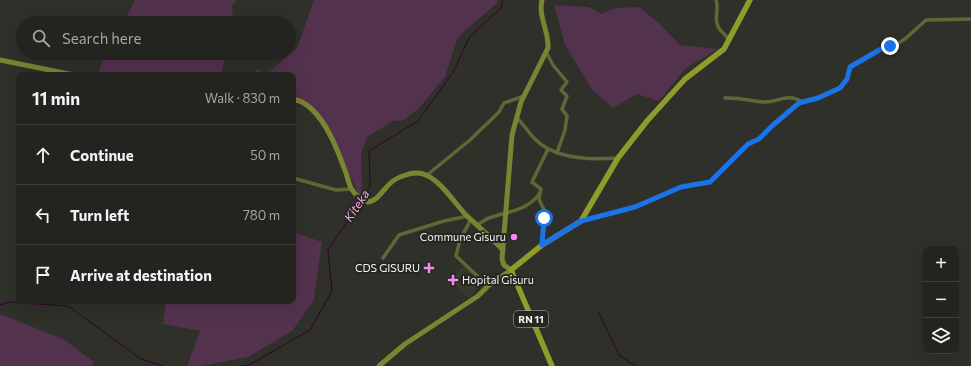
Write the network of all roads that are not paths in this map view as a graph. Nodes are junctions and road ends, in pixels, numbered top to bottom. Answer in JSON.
{"nodes":[{"id":1,"x":542,"y":0,"type":"edge"},
{"id":2,"x":716,"y":0,"type":"edge"},
{"id":3,"x":750,"y":0,"type":"edge"},
{"id":4,"x":971,"y":19,"type":"edge"},
{"id":5,"x":728,"y":39,"type":"junction"},
{"id":6,"x":546,"y":52,"type":"junction"},
{"id":7,"x":0,"y":60,"type":"edge"},
{"id":8,"x":59,"y":72,"type":"edge"},
{"id":9,"x":524,"y":96,"type":"junction"},
{"id":10,"x":726,"y":98,"type":"dead end"},
{"id":11,"x":296,"y":100,"type":"edge"},
{"id":12,"x":803,"y":102,"type":"junction"},
{"id":13,"x":517,"y":118,"type":"junction"},
{"id":14,"x":548,"y":149,"type":"junction"},
{"id":15,"x":557,"y":153,"type":"junction"},
{"id":16,"x":618,"y":158,"type":"junction"},
{"id":17,"x":427,"y":175,"type":"junction"},
{"id":18,"x":296,"y":179,"type":"edge"},
{"id":19,"x":351,"y":189,"type":"junction"},
{"id":20,"x":541,"y":191,"type":"junction"},
{"id":21,"x":507,"y":214,"type":"junction"},
{"id":22,"x":469,"y":217,"type":"junction"},
{"id":23,"x":581,"y":221,"type":"junction"},
{"id":24,"x":478,"y":224,"type":"junction"},
{"id":25,"x":542,"y":245,"type":"junction"},
{"id":26,"x":503,"y":250,"type":"junction"},
{"id":27,"x":383,"y":258,"type":"dead end"},
{"id":28,"x":511,"y":270,"type":"junction"},
{"id":29,"x":488,"y":286,"type":"junction"},
{"id":30,"x":379,"y":366,"type":"edge"},
{"id":31,"x":552,"y":366,"type":"edge"}],
"edges":[{"from":1,"to":6,"type":"main road"},
{"from":2,"to":5,"type":"street"},
{"from":3,"to":5,"type":"main road"},
{"from":4,"to":12,"type":"street"},
{"from":5,"to":16,"type":"main road"},
{"from":6,"to":9,"type":"main road"},
{"from":6,"to":15,"type":"street"},
{"from":7,"to":8,"type":"main road"},
{"from":9,"to":13,"type":"main road"},
{"from":9,"to":17,"type":"street"},
{"from":10,"to":12,"type":"street"},
{"from":11,"to":19,"type":"main road"},
{"from":12,"to":23,"type":"street"},
{"from":13,"to":14,"type":"street"},
{"from":13,"to":21,"type":"main road"},
{"from":14,"to":15,"type":"street"},
{"from":14,"to":20,"type":"street"},
{"from":15,"to":16,"type":"street"},
{"from":16,"to":23,"type":"main road"},
{"from":17,"to":19,"type":"main road"},
{"from":17,"to":22,"type":"main road"},
{"from":18,"to":19,"type":"street"},
{"from":20,"to":21,"type":"street"},
{"from":20,"to":25,"type":"street"},
{"from":21,"to":24,"type":"street"},
{"from":21,"to":26,"type":"main road"},
{"from":22,"to":24,"type":"main road"},
{"from":22,"to":27,"type":"street"},
{"from":22,"to":29,"type":"street"},
{"from":23,"to":25,"type":"main road"},
{"from":24,"to":26,"type":"main road"},
{"from":25,"to":28,"type":"main road"},
{"from":26,"to":28,"type":"main road"},
{"from":28,"to":29,"type":"main road"},
{"from":28,"to":31,"type":"main road","number":"RN 11"},
{"from":29,"to":30,"type":"main road"}]}
